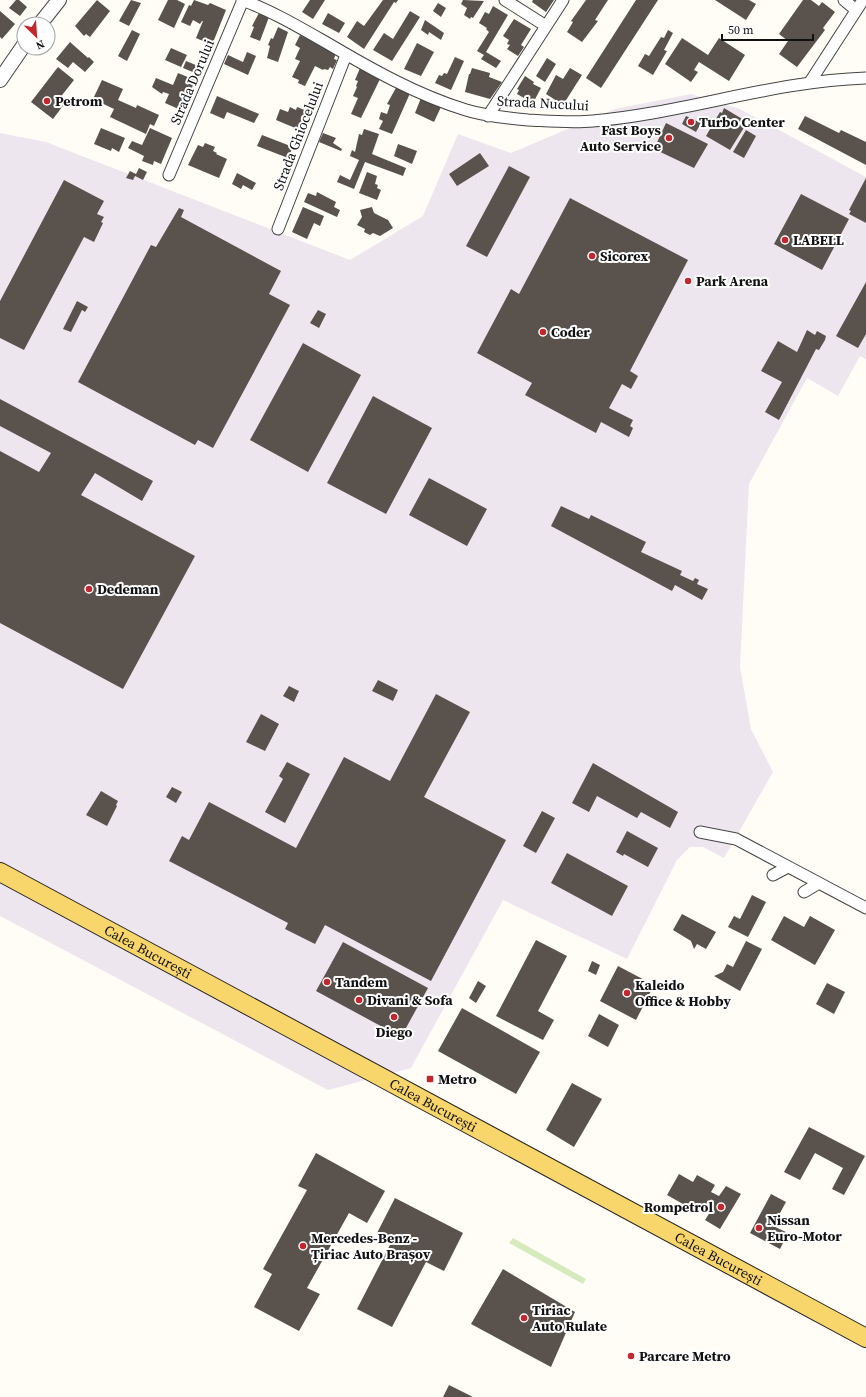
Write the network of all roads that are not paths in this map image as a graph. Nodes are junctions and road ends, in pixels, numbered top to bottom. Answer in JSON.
{"nodes":[{"id":1,"x":59,"y":0,"type":"edge"},
{"id":2,"x":242,"y":0,"type":"edge"},
{"id":3,"x":505,"y":0,"type":"edge"},
{"id":4,"x":563,"y":0,"type":"edge"},
{"id":5,"x":844,"y":0,"type":"edge"},
{"id":6,"x":863,"y":0,"type":"edge"},
{"id":7,"x":856,"y":10,"type":"junction"},
{"id":8,"x":46,"y":16,"type":"edge"},
{"id":9,"x":546,"y":26,"type":"junction"},
{"id":10,"x":346,"y":54,"type":"junction"},
{"id":11,"x":16,"y":56,"type":"edge"},
{"id":12,"x":2,"y":76,"type":"edge"},
{"id":13,"x":866,"y":78,"type":"edge"},
{"id":14,"x":810,"y":82,"type":"junction"},
{"id":15,"x":488,"y":116,"type":"junction"},
{"id":16,"x":169,"y":176,"type":"dead end"},
{"id":17,"x":278,"y":229,"type":"dead end"},
{"id":18,"x":700,"y":832,"type":"dead end"},
{"id":19,"x":788,"y":867,"type":"junction"},
{"id":20,"x":0,"y":872,"type":"edge"},
{"id":21,"x":774,"y":875,"type":"dead end"},
{"id":22,"x":819,"y":884,"type":"junction"},
{"id":23,"x":804,"y":892,"type":"dead end"},
{"id":24,"x":866,"y":908,"type":"edge"},
{"id":25,"x":866,"y":1338,"type":"edge"}],
"edges":[{"from":1,"to":8,"type":"street"},
{"from":2,"to":10,"type":"street","name":"Strada Nucului"},
{"from":2,"to":16,"type":"street","name":"Strada Dorului"},
{"from":3,"to":9,"type":"street"},
{"from":4,"to":9,"type":"street"},
{"from":5,"to":7,"type":"street"},
{"from":6,"to":7,"type":"street"},
{"from":7,"to":14,"type":"street"},
{"from":9,"to":15,"type":"street"},
{"from":10,"to":15,"type":"street","name":"Strada Nucului"},
{"from":10,"to":17,"type":"street","name":"Strada Ghiocelului"},
{"from":11,"to":12,"type":"street"},
{"from":13,"to":14,"type":"street","name":"Strada Nucului"},
{"from":14,"to":15,"type":"street","name":"Strada Nucului"},
{"from":18,"to":19,"type":"street"},
{"from":19,"to":21,"type":"street"},
{"from":19,"to":22,"type":"street"},
{"from":20,"to":25,"type":"main road","name":"Calea București"},
{"from":22,"to":23,"type":"street"},
{"from":22,"to":24,"type":"street"}]}
